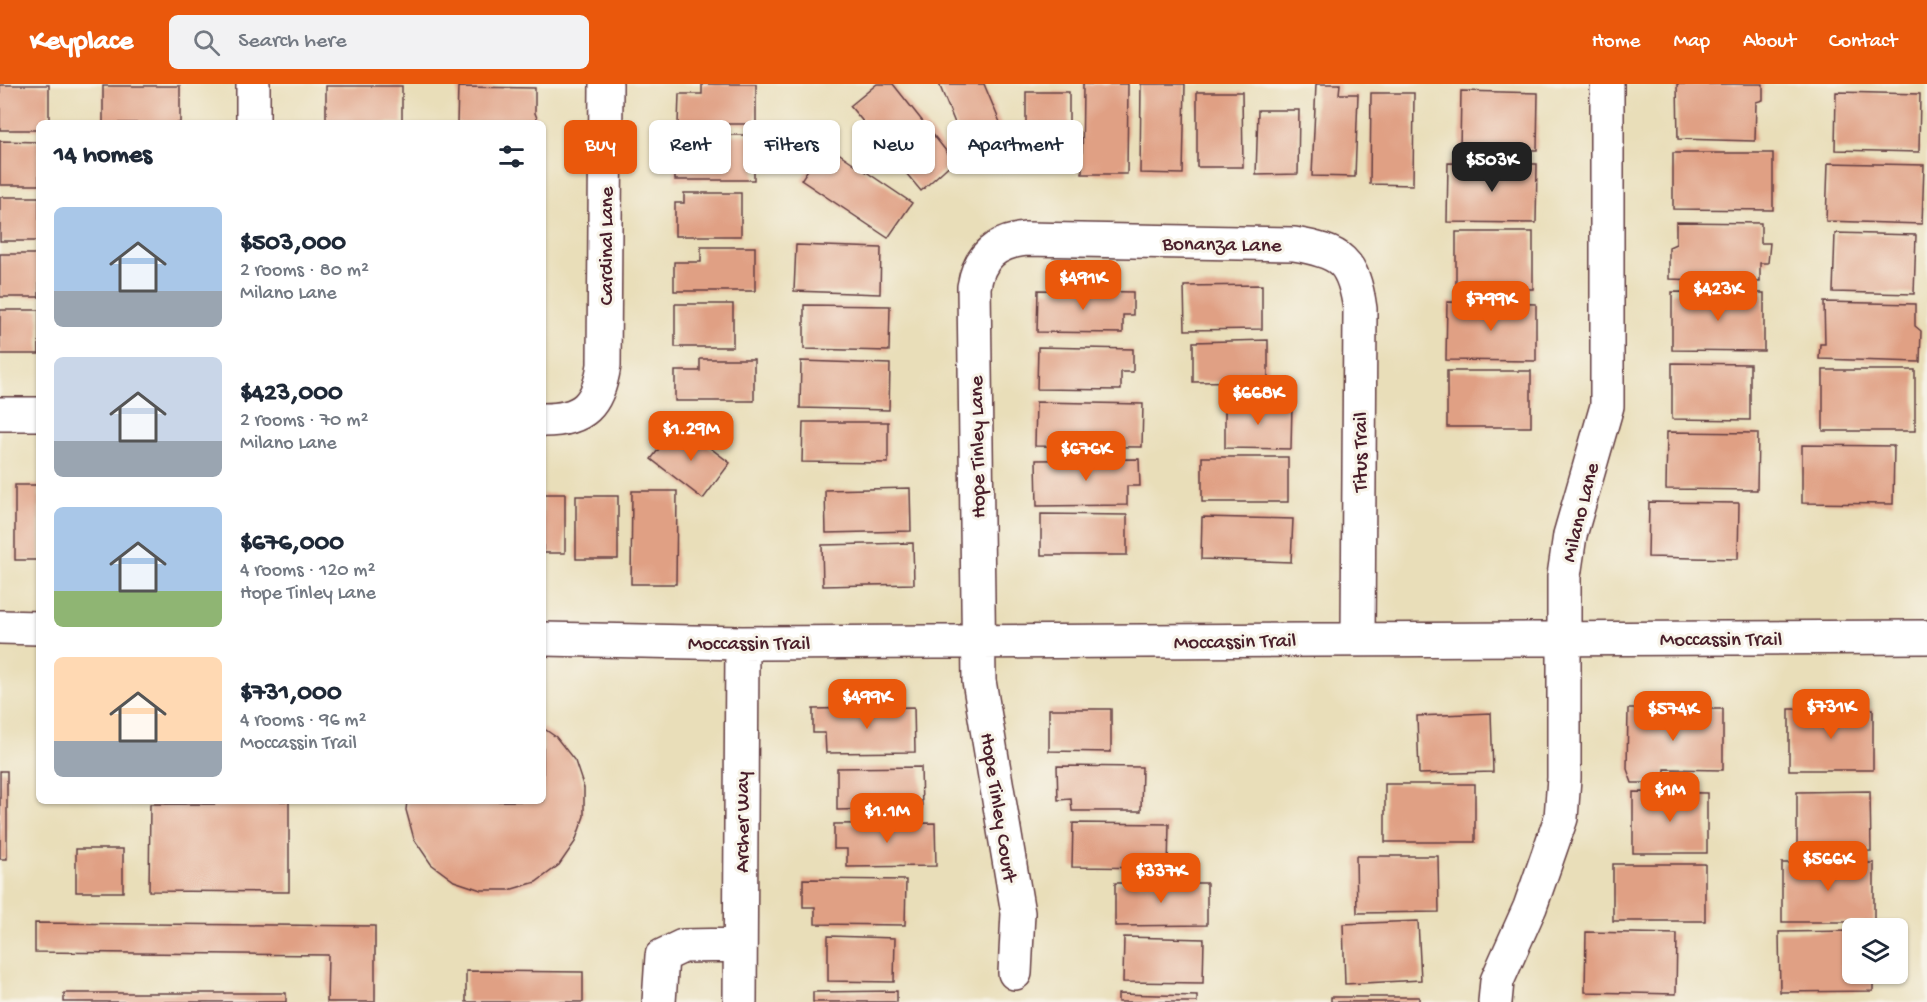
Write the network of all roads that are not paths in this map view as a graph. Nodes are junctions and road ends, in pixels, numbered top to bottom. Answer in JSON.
{"nodes":[{"id":1,"x":253,"y":84,"type":"edge"},
{"id":2,"x":606,"y":84,"type":"edge"},
{"id":3,"x":1607,"y":84,"type":"edge"},
{"id":4,"x":253,"y":120,"type":"edge"},
{"id":5,"x":986,"y":255,"type":"joint"},
{"id":6,"x":1347,"y":266,"type":"joint"},
{"id":7,"x":0,"y":414,"type":"edge"},
{"id":8,"x":36,"y":414,"type":"edge"},
{"id":9,"x":546,"y":420,"type":"edge"},
{"id":10,"x":0,"y":627,"type":"edge"},
{"id":11,"x":36,"y":628,"type":"edge"},
{"id":12,"x":1927,"y":637,"type":"edge"},
{"id":13,"x":546,"y":639,"type":"edge"},
{"id":14,"x":1358,"y":639,"type":"junction"},
{"id":15,"x":1563,"y":640,"type":"junction"},
{"id":16,"x":979,"y":642,"type":"junction"},
{"id":17,"x":742,"y":643,"type":"junction"},
{"id":18,"x":740,"y":945,"type":"junction"},
{"id":19,"x":1015,"y":973,"type":"dead end"},
{"id":20,"x":659,"y":1002,"type":"edge"},
{"id":21,"x":740,"y":1002,"type":"edge"},
{"id":22,"x":1495,"y":1002,"type":"edge"}],
"edges":[{"from":1,"to":4,"type":"street"},
{"from":2,"to":9,"type":"street","name":"Cardinal Lane"},
{"from":3,"to":15,"type":"street","name":"Milano Lane"},
{"from":5,"to":6,"type":"street","name":"Bonanza Lane"},
{"from":5,"to":16,"type":"street","name":"Hope Tinley Lane"},
{"from":6,"to":14,"type":"street","name":"Titus Trail"},
{"from":7,"to":8,"type":"street"},
{"from":10,"to":11,"type":"street"},
{"from":12,"to":15,"type":"street","name":"Moccassin Trail"},
{"from":13,"to":17,"type":"street","name":"Moccassin Trail"},
{"from":14,"to":15,"type":"street","name":"Moccassin Trail"},
{"from":14,"to":16,"type":"street","name":"Moccassin Trail"},
{"from":15,"to":22,"type":"street","name":"Milano Lane"},
{"from":16,"to":17,"type":"street","name":"Moccassin Trail"},
{"from":16,"to":19,"type":"street","name":"Hope Tinley Court"},
{"from":17,"to":18,"type":"street","name":"Archer Way"},
{"from":18,"to":20,"type":"street"},
{"from":18,"to":21,"type":"street","name":"Archer Way"}]}
